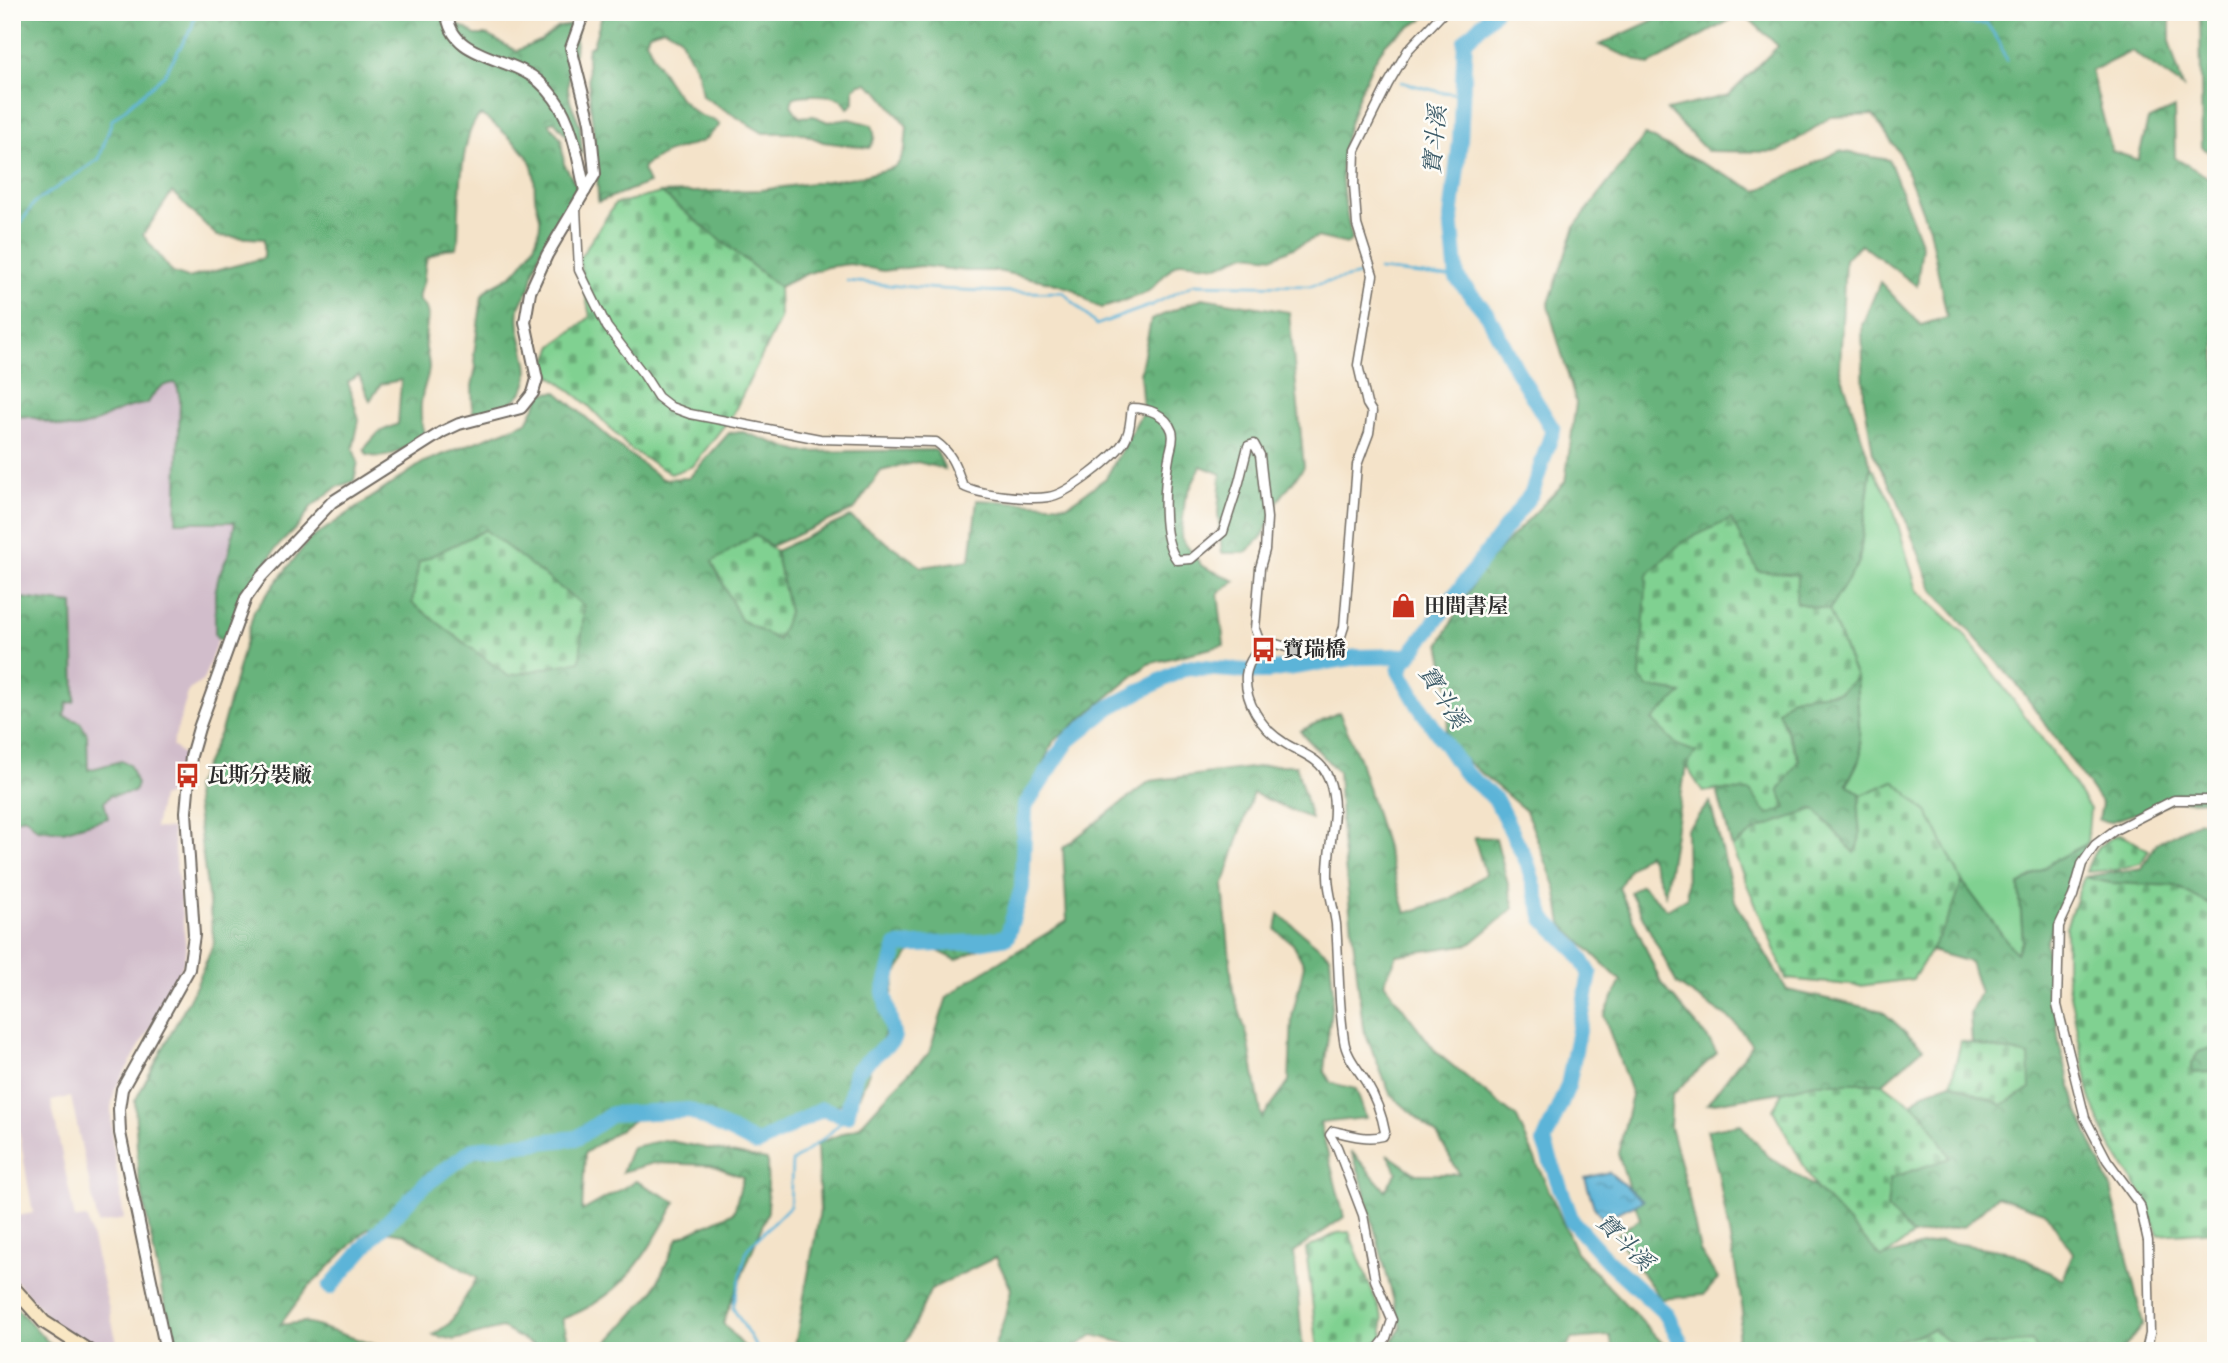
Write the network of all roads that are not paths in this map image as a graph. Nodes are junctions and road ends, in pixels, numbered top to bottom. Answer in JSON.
{"nodes":[{"id":1,"x":447,"y":12,"type":"edge"},
{"id":2,"x":584,"y":12,"type":"edge"},
{"id":3,"x":1444,"y":12,"type":"edge"},
{"id":4,"x":585,"y":191,"type":"junction"},
{"id":5,"x":576,"y":207,"type":"junction"},
{"id":6,"x":1261,"y":646,"type":"junction"},
{"id":7,"x":2216,"y":800,"type":"edge"},
{"id":8,"x":12,"y":1286,"type":"edge"},
{"id":9,"x":89,"y":1351,"type":"edge"},
{"id":10,"x":166,"y":1351,"type":"edge"},
{"id":11,"x":1376,"y":1351,"type":"edge"},
{"id":12,"x":2146,"y":1351,"type":"edge"}],
"edges":[{"from":1,"to":4,"type":"street"},
{"from":2,"to":4,"type":"street"},
{"from":3,"to":6,"type":"street"},
{"from":4,"to":5,"type":"street"},
{"from":5,"to":6,"type":"street"},
{"from":5,"to":10,"type":"street"},
{"from":6,"to":11,"type":"street"},
{"from":7,"to":12,"type":"street"},
{"from":8,"to":9,"type":"main road"}]}
